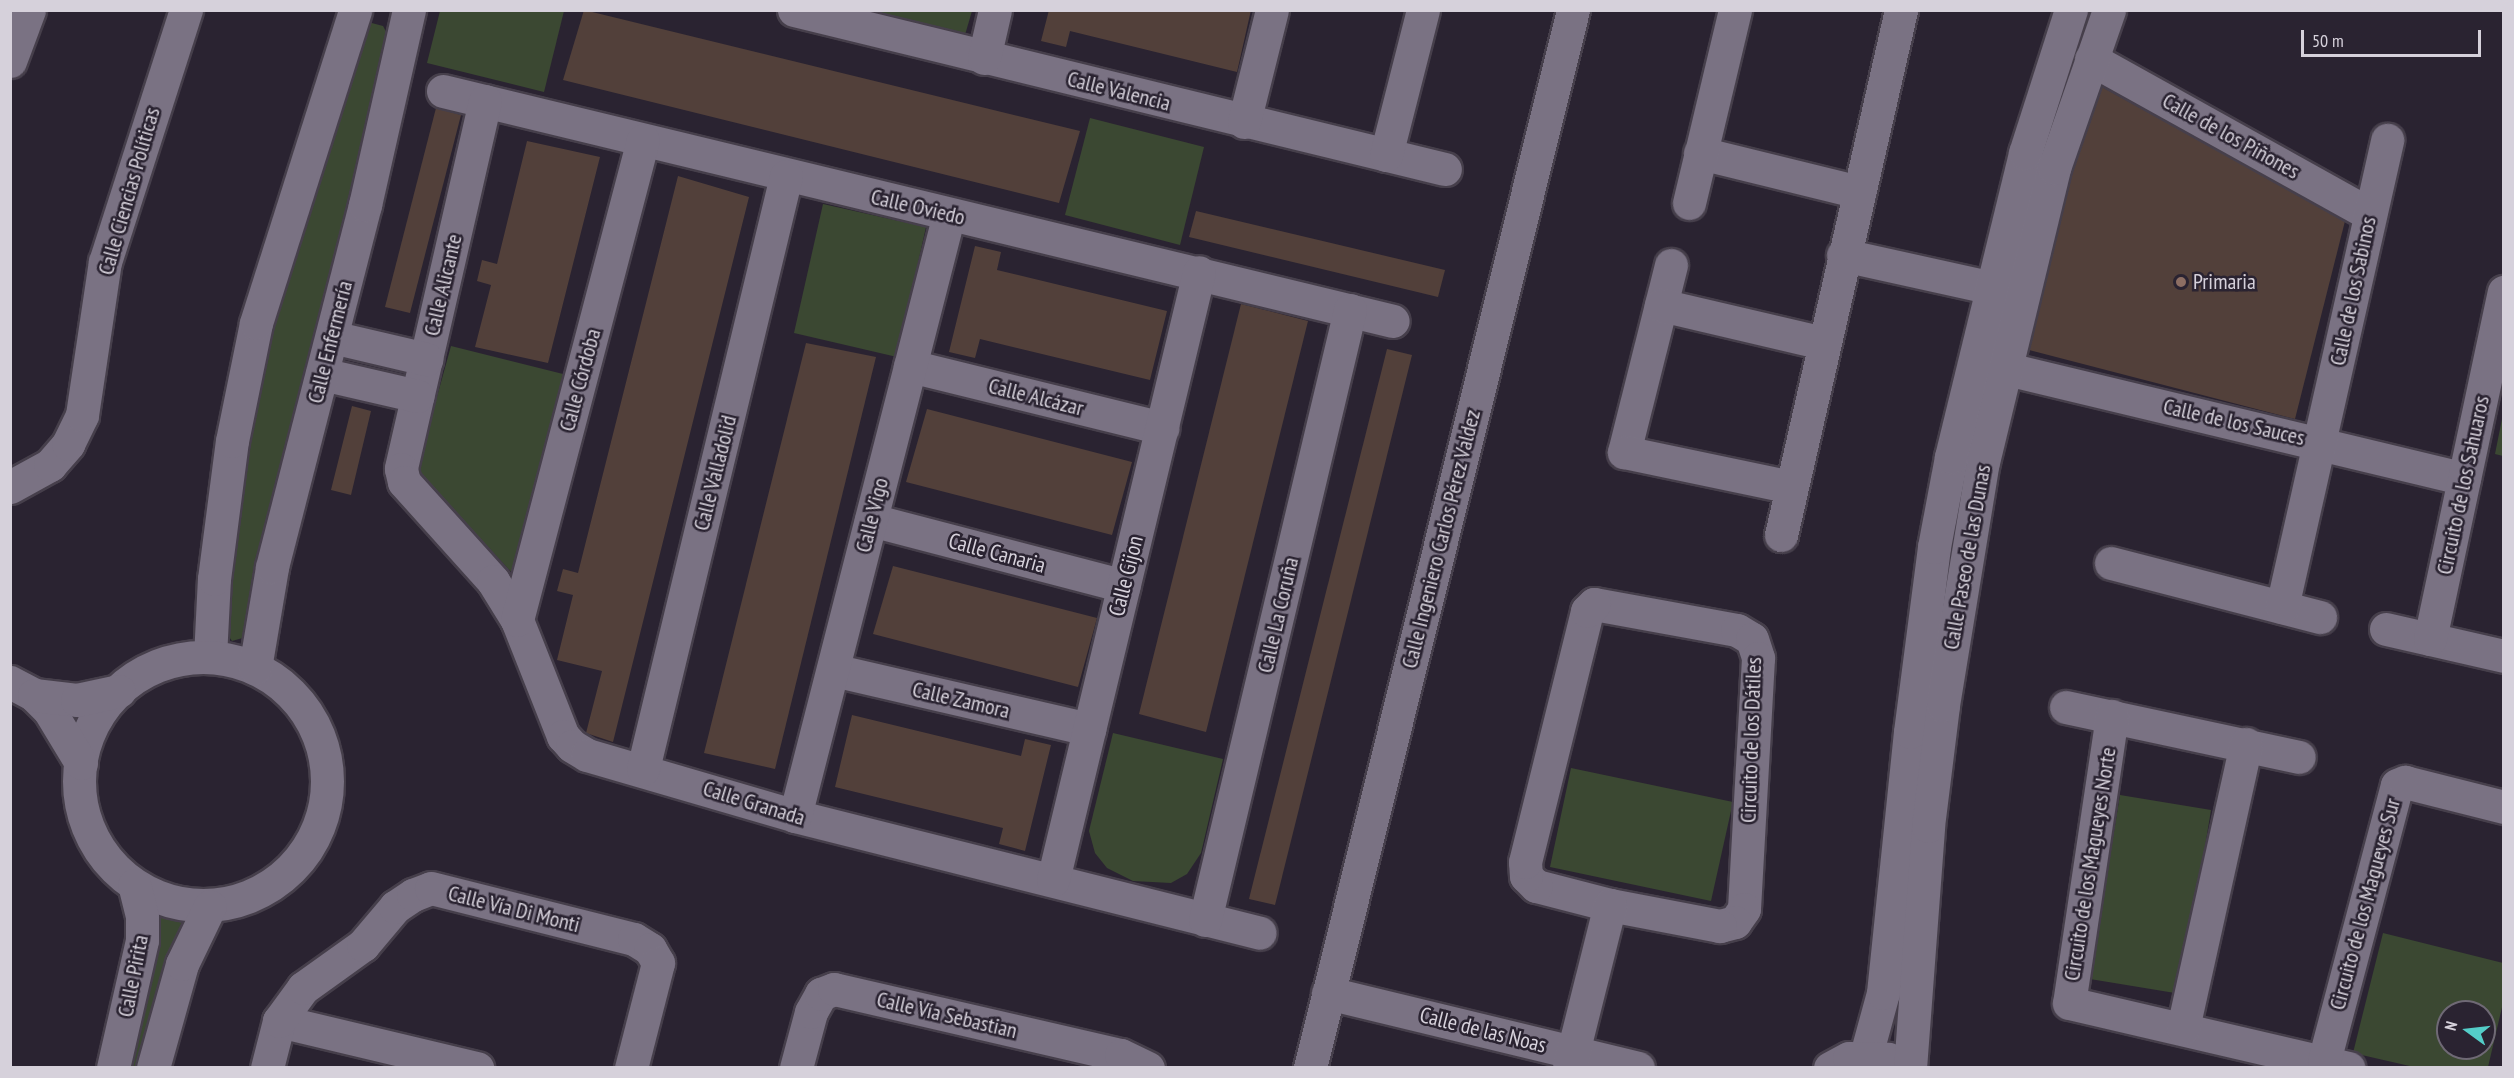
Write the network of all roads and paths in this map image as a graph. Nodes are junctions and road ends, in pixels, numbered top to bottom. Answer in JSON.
{"nodes":[{"id":1,"x":29,"y":10,"type":"edge"},
{"id":2,"x":186,"y":10,"type":"edge"},
{"id":3,"x":355,"y":10,"type":"edge"},
{"id":4,"x":794,"y":10,"type":"edge"},
{"id":5,"x":995,"y":10,"type":"edge"},
{"id":6,"x":1272,"y":10,"type":"edge"},
{"id":7,"x":1423,"y":10,"type":"edge"},
{"id":8,"x":1573,"y":10,"type":"edge"},
{"id":9,"x":1735,"y":10,"type":"edge"},
{"id":10,"x":1901,"y":10,"type":"edge"},
{"id":11,"x":2071,"y":10,"type":"edge"},
{"id":12,"x":2109,"y":10,"type":"edge"},
{"id":13,"x":403,"y":12,"type":"edge"},
{"id":14,"x":830,"y":15,"type":"edge"},
{"id":15,"x":984,"y":58,"type":"junction"},
{"id":16,"x":2091,"y":59,"type":"junction"},
{"id":17,"x":10,"y":61,"type":"edge"},
{"id":18,"x":443,"y":91,"type":"dead end"},
{"id":19,"x":485,"y":101,"type":"junction"},
{"id":20,"x":1244,"y":122,"type":"junction"},
{"id":21,"x":643,"y":140,"type":"junction"},
{"id":22,"x":2386,"y":140,"type":"dead end"},
{"id":23,"x":1700,"y":153,"type":"junction"},
{"id":24,"x":2025,"y":153,"type":"junction"},
{"id":25,"x":1386,"y":155,"type":"junction"},
{"id":26,"x":2054,"y":168,"type":"junction"},
{"id":27,"x":1445,"y":169,"type":"dead end"},
{"id":28,"x":786,"y":176,"type":"junction"},
{"id":29,"x":1859,"y":192,"type":"junction"},
{"id":30,"x":1689,"y":203,"type":"dead end"},
{"id":31,"x":949,"y":214,"type":"junction"},
{"id":32,"x":2370,"y":214,"type":"junction"},
{"id":33,"x":1843,"y":255,"type":"junction"},
{"id":34,"x":1671,"y":265,"type":"dead end"},
{"id":35,"x":1199,"y":272,"type":"junction"},
{"id":36,"x":1989,"y":287,"type":"junction"},
{"id":37,"x":2503,"y":294,"type":"edge"},
{"id":38,"x":1661,"y":305,"type":"junction"},
{"id":39,"x":1350,"y":310,"type":"junction"},
{"id":40,"x":1393,"y":321,"type":"dead end"},
{"id":41,"x":332,"y":337,"type":"junction"},
{"id":42,"x":1823,"y":343,"type":"junction"},
{"id":43,"x":426,"y":359,"type":"junction"},
{"id":44,"x":910,"y":366,"type":"junction"},
{"id":45,"x":2004,"y":368,"type":"junction"},
{"id":46,"x":322,"y":374,"type":"junction"},
{"id":47,"x":417,"y":396,"type":"junction"},
{"id":48,"x":1162,"y":428,"type":"junction"},
{"id":49,"x":2320,"y":443,"type":"junction"},
{"id":50,"x":1951,"y":457,"type":"junction"},
{"id":51,"x":1983,"y":462,"type":"junction"},
{"id":52,"x":401,"y":469,"type":"joint"},
{"id":53,"x":2464,"y":479,"type":"junction"},
{"id":54,"x":10,"y":487,"type":"edge"},
{"id":55,"x":1791,"y":487,"type":"junction"},
{"id":56,"x":871,"y":520,"type":"junction"},
{"id":57,"x":1781,"y":535,"type":"dead end"},
{"id":58,"x":2110,"y":563,"type":"dead end"},
{"id":59,"x":1124,"y":586,"type":"junction"},
{"id":60,"x":2282,"y":608,"type":"junction"},
{"id":61,"x":2320,"y":617,"type":"dead end"},
{"id":62,"x":517,"y":620,"type":"junction"},
{"id":63,"x":2386,"y":629,"type":"dead end"},
{"id":64,"x":2430,"y":639,"type":"junction"},
{"id":65,"x":2504,"y":656,"type":"edge"},
{"id":66,"x":210,"y":657,"type":"junction"},
{"id":67,"x":255,"y":668,"type":"junction"},
{"id":68,"x":833,"y":670,"type":"junction"},
{"id":69,"x":22,"y":689,"type":"edge"},
{"id":70,"x":119,"y":691,"type":"junction"},
{"id":71,"x":2066,"y":707,"type":"dead end"},
{"id":72,"x":2112,"y":716,"type":"junction"},
{"id":73,"x":1089,"y":729,"type":"junction"},
{"id":74,"x":2246,"y":744,"type":"junction"},
{"id":75,"x":2299,"y":758,"type":"dead end"},
{"id":76,"x":81,"y":763,"type":"junction"},
{"id":77,"x":643,"y":769,"type":"junction"},
{"id":78,"x":2504,"y":807,"type":"edge"},
{"id":79,"x":795,"y":816,"type":"junction"},
{"id":80,"x":1053,"y":880,"type":"junction"},
{"id":81,"x":134,"y":885,"type":"junction"},
{"id":82,"x":1611,"y":905,"type":"junction"},
{"id":83,"x":210,"y":906,"type":"junction"},
{"id":84,"x":1205,"y":920,"type":"junction"},
{"id":85,"x":1260,"y":933,"type":"dead end"},
{"id":86,"x":1328,"y":993,"type":"junction"},
{"id":87,"x":279,"y":1021,"type":"junction"},
{"id":88,"x":2183,"y":1028,"type":"junction"},
{"id":89,"x":1866,"y":1055,"type":"junction"},
{"id":90,"x":2250,"y":1055,"type":"edge"},
{"id":91,"x":1571,"y":1060,"type":"edge"},
{"id":92,"x":2336,"y":1064,"type":"edge"},
{"id":93,"x":113,"y":1068,"type":"edge"},
{"id":94,"x":153,"y":1068,"type":"edge"},
{"id":95,"x":267,"y":1068,"type":"edge"},
{"id":96,"x":477,"y":1068,"type":"edge"},
{"id":97,"x":631,"y":1068,"type":"edge"},
{"id":98,"x":796,"y":1068,"type":"edge"},
{"id":99,"x":1148,"y":1068,"type":"edge"},
{"id":100,"x":1310,"y":1068,"type":"edge"},
{"id":101,"x":1638,"y":1068,"type":"edge"},
{"id":102,"x":1830,"y":1068,"type":"edge"},
{"id":103,"x":1902,"y":1068,"type":"edge"},
{"id":104,"x":1910,"y":1068,"type":"edge"}],
"edges":[{"from":1,"to":17,"type":"street"},
{"from":2,"to":54,"type":"street","name":"Calle Ciencias Políticas"},
{"from":3,"to":66,"type":"street"},
{"from":4,"to":14,"type":"street","name":"Calle Valencia"},
{"from":5,"to":15,"type":"street"},
{"from":6,"to":20,"type":"street"},
{"from":7,"to":25,"type":"street"},
{"from":8,"to":86,"type":"street","name":"Calle Ingeniero Carlos Pérez Valdez"},
{"from":9,"to":23,"type":"street"},
{"from":10,"to":29,"type":"street"},
{"from":11,"to":24,"type":"street","name":"Calle Paseo de las Dunas"},
{"from":12,"to":16,"type":"street","name":"Calle Paseo de las Dunas"},
{"from":13,"to":41,"type":"street","name":"Calle Enfermería"},
{"from":14,"to":15,"type":"street","name":"Calle Valencia"},
{"from":15,"to":20,"type":"street","name":"Calle Valencia"},
{"from":16,"to":26,"type":"street","name":"Calle Paseo de las Dunas"},
{"from":16,"to":32,"type":"street","name":"Calle de los Piñones"},
{"from":18,"to":19,"type":"street","name":"Calle Oviedo"},
{"from":19,"to":21,"type":"street","name":"Calle Oviedo"},
{"from":19,"to":43,"type":"street","name":"Calle Alicante"},
{"from":20,"to":25,"type":"street","name":"Calle Valencia"},
{"from":21,"to":28,"type":"street","name":"Calle Oviedo"},
{"from":21,"to":62,"type":"street","name":"Calle Córdoba"},
{"from":22,"to":32,"type":"street","name":"Calle de los Sabinos"},
{"from":23,"to":29,"type":"street"},
{"from":23,"to":30,"type":"street"},
{"from":24,"to":26,"type":"street"},
{"from":24,"to":36,"type":"street","name":"Calle Paseo de las Dunas"},
{"from":25,"to":27,"type":"street","name":"Calle Valencia"},
{"from":26,"to":45,"type":"street","name":"Calle Paseo de las Dunas"},
{"from":28,"to":31,"type":"street","name":"Calle Oviedo"},
{"from":28,"to":77,"type":"street","name":"Calle Valladolid"},
{"from":29,"to":33,"type":"street"},
{"from":31,"to":35,"type":"street","name":"Calle Oviedo"},
{"from":31,"to":44,"type":"street","name":"Calle Vigo"},
{"from":32,"to":49,"type":"street","name":"Calle de los Sabinos"},
{"from":33,"to":36,"type":"street"},
{"from":33,"to":42,"type":"street"},
{"from":34,"to":38,"type":"street"},
{"from":35,"to":39,"type":"street","name":"Calle Oviedo"},
{"from":35,"to":48,"type":"street","name":"Calle Gijon"},
{"from":36,"to":50,"type":"street","name":"Calle Paseo de las Dunas"},
{"from":37,"to":53,"type":"street","name":"Circuito de los Sahuaros"},
{"from":38,"to":42,"type":"street"},
{"from":38,"to":55,"type":"street"},
{"from":39,"to":40,"type":"street","name":"Calle Oviedo"},
{"from":39,"to":84,"type":"street","name":"Calle La Coruña"},
{"from":41,"to":43,"type":"street"},
{"from":41,"to":46,"type":"street","name":"Calle Enfermería"},
{"from":42,"to":55,"type":"street"},
{"from":43,"to":47,"type":"street","name":"Calle Alicante"},
{"from":44,"to":48,"type":"street","name":"Calle Alcázar"},
{"from":44,"to":56,"type":"street","name":"Calle Vigo"},
{"from":45,"to":49,"type":"street","name":"Calle de los Sauces"},
{"from":45,"to":51,"type":"street","name":"Calle Paseo de las Dunas"},
{"from":46,"to":47,"type":"street"},
{"from":46,"to":67,"type":"street","name":"Calle Enfermería"},
{"from":47,"to":52,"type":"street","name":"Calle Alicante"},
{"from":48,"to":59,"type":"street","name":"Calle Gijon"},
{"from":49,"to":53,"type":"street","name":"Calle de los Sauces"},
{"from":49,"to":60,"type":"street","name":"Calle de los Sabinos"},
{"from":50,"to":51,"type":"street"},
{"from":50,"to":89,"type":"street","name":"Calle Paseo de las Dunas"},
{"from":51,"to":104,"type":"street","name":"Calle Paseo de las Dunas"},
{"from":52,"to":62,"type":"street","name":"Calle Granada"},
{"from":53,"to":64,"type":"street","name":"Circuito de los Sahuaros"},
{"from":55,"to":57,"type":"street"},
{"from":56,"to":59,"type":"street","name":"Calle Canaria"},
{"from":56,"to":68,"type":"street","name":"Calle Vigo"},
{"from":58,"to":60,"type":"street"},
{"from":59,"to":73,"type":"street","name":"Calle Gijon"},
{"from":60,"to":61,"type":"street"},
{"from":62,"to":77,"type":"street","name":"Calle Granada"},
{"from":63,"to":64,"type":"street"},
{"from":64,"to":65,"type":"street"},
{"from":66,"to":67,"type":"street"},
{"from":66,"to":70,"type":"street"},
{"from":67,"to":83,"type":"street"},
{"from":68,"to":73,"type":"street","name":"Calle Zamora"},
{"from":68,"to":79,"type":"street","name":"Calle Vigo"},
{"from":69,"to":70,"type":"street"},
{"from":69,"to":76,"type":"street"},
{"from":70,"to":76,"type":"street"},
{"from":71,"to":72,"type":"street","name":"Circuito de los Magueyes Norte"},
{"from":72,"to":74,"type":"street","name":"Circuito de los Magueyes Norte"},
{"from":72,"to":88,"type":"street","name":"Circuito de los Magueyes Norte"},
{"from":73,"to":80,"type":"street","name":"Calle Gijon"},
{"from":74,"to":75,"type":"street","name":"Circuito de los Magueyes Norte"},
{"from":74,"to":88,"type":"street"},
{"from":76,"to":81,"type":"street"},
{"from":77,"to":79,"type":"street","name":"Calle Granada"},
{"from":78,"to":92,"type":"street","name":"Circuito de los Magueyes Sur"},
{"from":79,"to":80,"type":"street","name":"Calle Granada"},
{"from":80,"to":84,"type":"street","name":"Calle Granada"},
{"from":81,"to":83,"type":"street"},
{"from":81,"to":93,"type":"street","name":"Calle Pirita"},
{"from":82,"to":82,"type":"street","name":"Circuito de los Dátiles"},
{"from":82,"to":91,"type":"street"},
{"from":83,"to":94,"type":"street","name":"Calle Pirita"},
{"from":84,"to":85,"type":"street","name":"Calle Granada"},
{"from":86,"to":91,"type":"street","name":"Calle de las Noas"},
{"from":86,"to":100,"type":"street","name":"Calle Ingeniero Carlos Pérez Valdez"},
{"from":87,"to":95,"type":"street","name":"Calle Vía Di Monti"},
{"from":87,"to":96,"type":"street"},
{"from":87,"to":97,"type":"street","name":"Calle Vía Di Monti"},
{"from":88,"to":90,"type":"street","name":"Circuito de los Magueyes Norte"},
{"from":89,"to":102,"type":"street"},
{"from":89,"to":103,"type":"street"},
{"from":90,"to":92,"type":"street","name":"Circuito de los Magueyes Sur"},
{"from":91,"to":101,"type":"street","name":"Calle de las Noas"},
{"from":98,"to":99,"type":"street","name":"Calle Vía Sebastian"}]}
